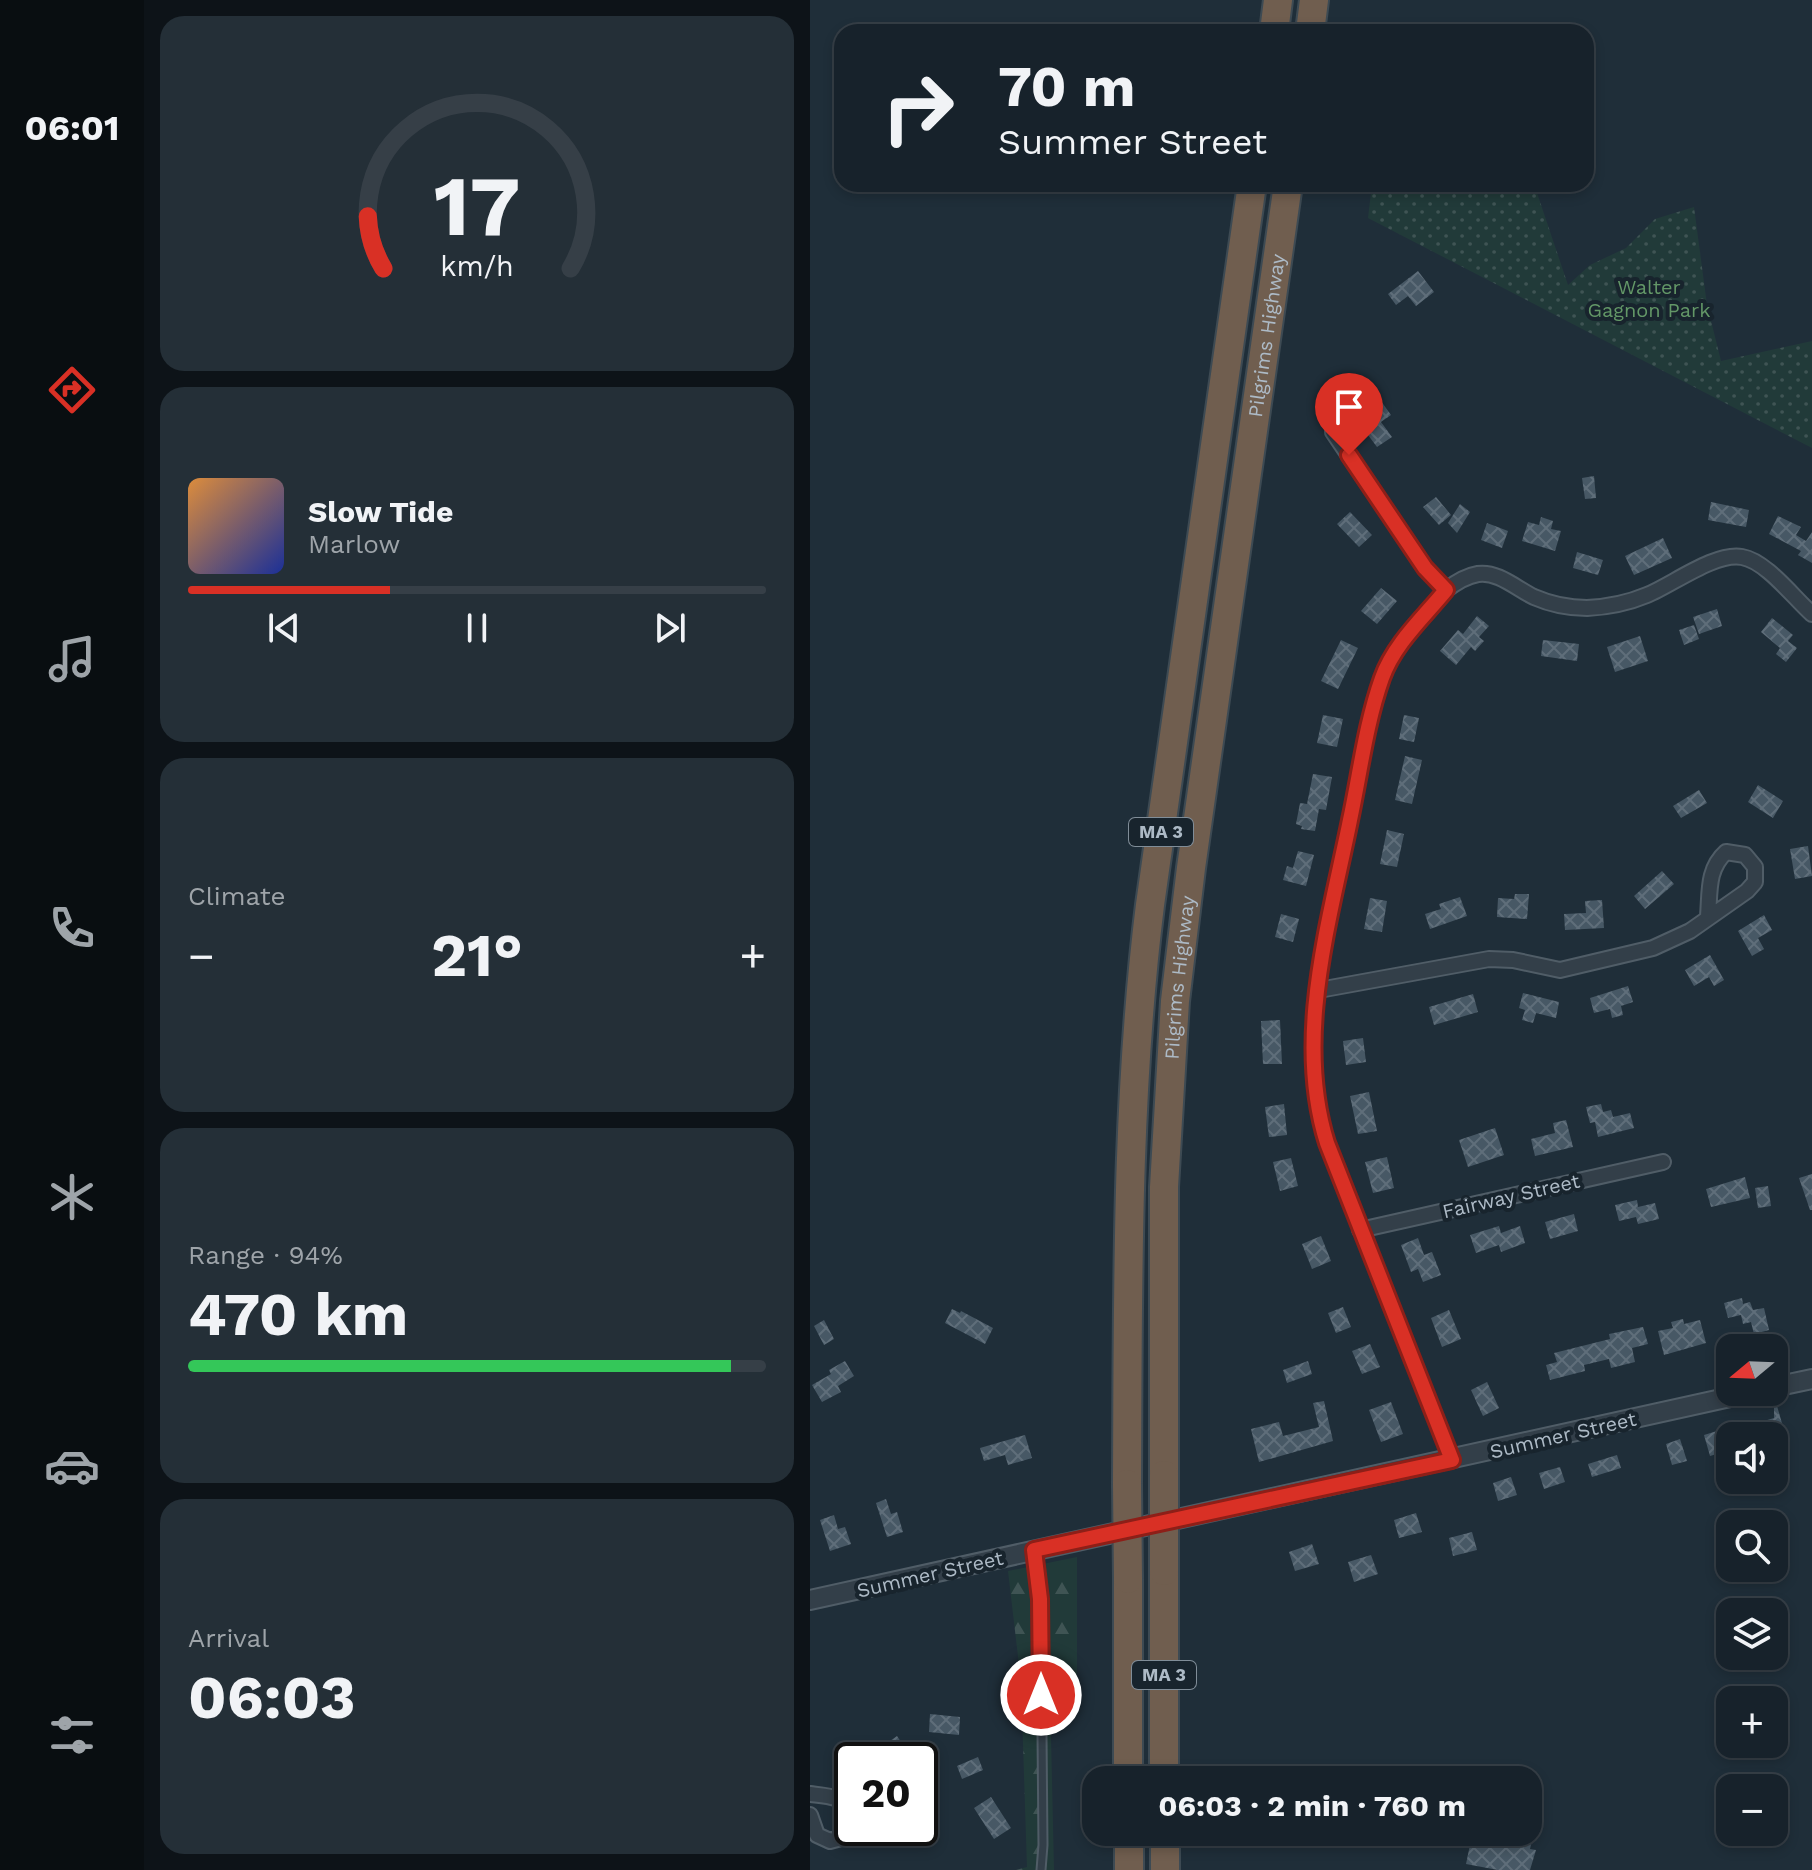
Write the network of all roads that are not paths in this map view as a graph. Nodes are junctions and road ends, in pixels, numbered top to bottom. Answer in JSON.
{"nodes":[{"id":1,"x":1278,"y":0,"type":"edge"},
{"id":2,"x":1314,"y":0,"type":"edge"},
{"id":3,"x":1275,"y":24,"type":"edge"},
{"id":4,"x":1311,"y":24,"type":"edge"},
{"id":5,"x":1251,"y":192,"type":"edge"},
{"id":6,"x":1287,"y":192,"type":"edge"},
{"id":7,"x":1333,"y":432,"type":"dead end"},
{"id":8,"x":1446,"y":590,"type":"junction"},
{"id":9,"x":1812,"y":614,"type":"edge"},
{"id":10,"x":1708,"y":916,"type":"junction"},
{"id":11,"x":1319,"y":990,"type":"junction"},
{"id":12,"x":1663,"y":1162,"type":"dead end"},
{"id":13,"x":1360,"y":1230,"type":"junction"},
{"id":14,"x":1812,"y":1379,"type":"edge"},
{"id":15,"x":1788,"y":1384,"type":"edge"},
{"id":16,"x":1716,"y":1400,"type":"edge"},
{"id":17,"x":1452,"y":1460,"type":"junction"},
{"id":18,"x":1034,"y":1550,"type":"junction"},
{"id":19,"x":810,"y":1600,"type":"edge"},
{"id":20,"x":1128,"y":1766,"type":"edge"},
{"id":21,"x":1164,"y":1766,"type":"edge"},
{"id":22,"x":810,"y":1794,"type":"edge"},
{"id":23,"x":834,"y":1797,"type":"edge"},
{"id":24,"x":810,"y":1815,"type":"edge"},
{"id":25,"x":834,"y":1840,"type":"edge"},
{"id":26,"x":1129,"y":1846,"type":"edge"},
{"id":27,"x":1165,"y":1846,"type":"edge"},
{"id":28,"x":1041,"y":1870,"type":"edge"},
{"id":29,"x":1129,"y":1870,"type":"edge"},
{"id":30,"x":1165,"y":1870,"type":"edge"}],
"edges":[{"from":1,"to":3,"type":"highway"},
{"from":2,"to":4,"type":"highway"},
{"from":5,"to":20,"type":"highway","name":"Pilgrims Highway","number":"MA 3","bridge":true},
{"from":6,"to":21,"type":"highway","name":"Pilgrims Highway","number":"MA 3","bridge":true},
{"from":7,"to":8,"type":"street"},
{"from":8,"to":9,"type":"street"},
{"from":8,"to":11,"type":"street"},
{"from":10,"to":10,"type":"street"},
{"from":10,"to":11,"type":"street"},
{"from":11,"to":13,"type":"street"},
{"from":12,"to":13,"type":"street","name":"Fairway Street"},
{"from":13,"to":17,"type":"street"},
{"from":14,"to":15,"type":"street"},
{"from":16,"to":17,"type":"street","name":"Summer Street"},
{"from":17,"to":18,"type":"street","name":"Summer Street"},
{"from":18,"to":19,"type":"street","name":"Summer Street"},
{"from":18,"to":28,"type":"lane"},
{"from":22,"to":23,"type":"street"},
{"from":24,"to":25,"type":"street"},
{"from":26,"to":29,"type":"highway"},
{"from":27,"to":30,"type":"highway"}]}
